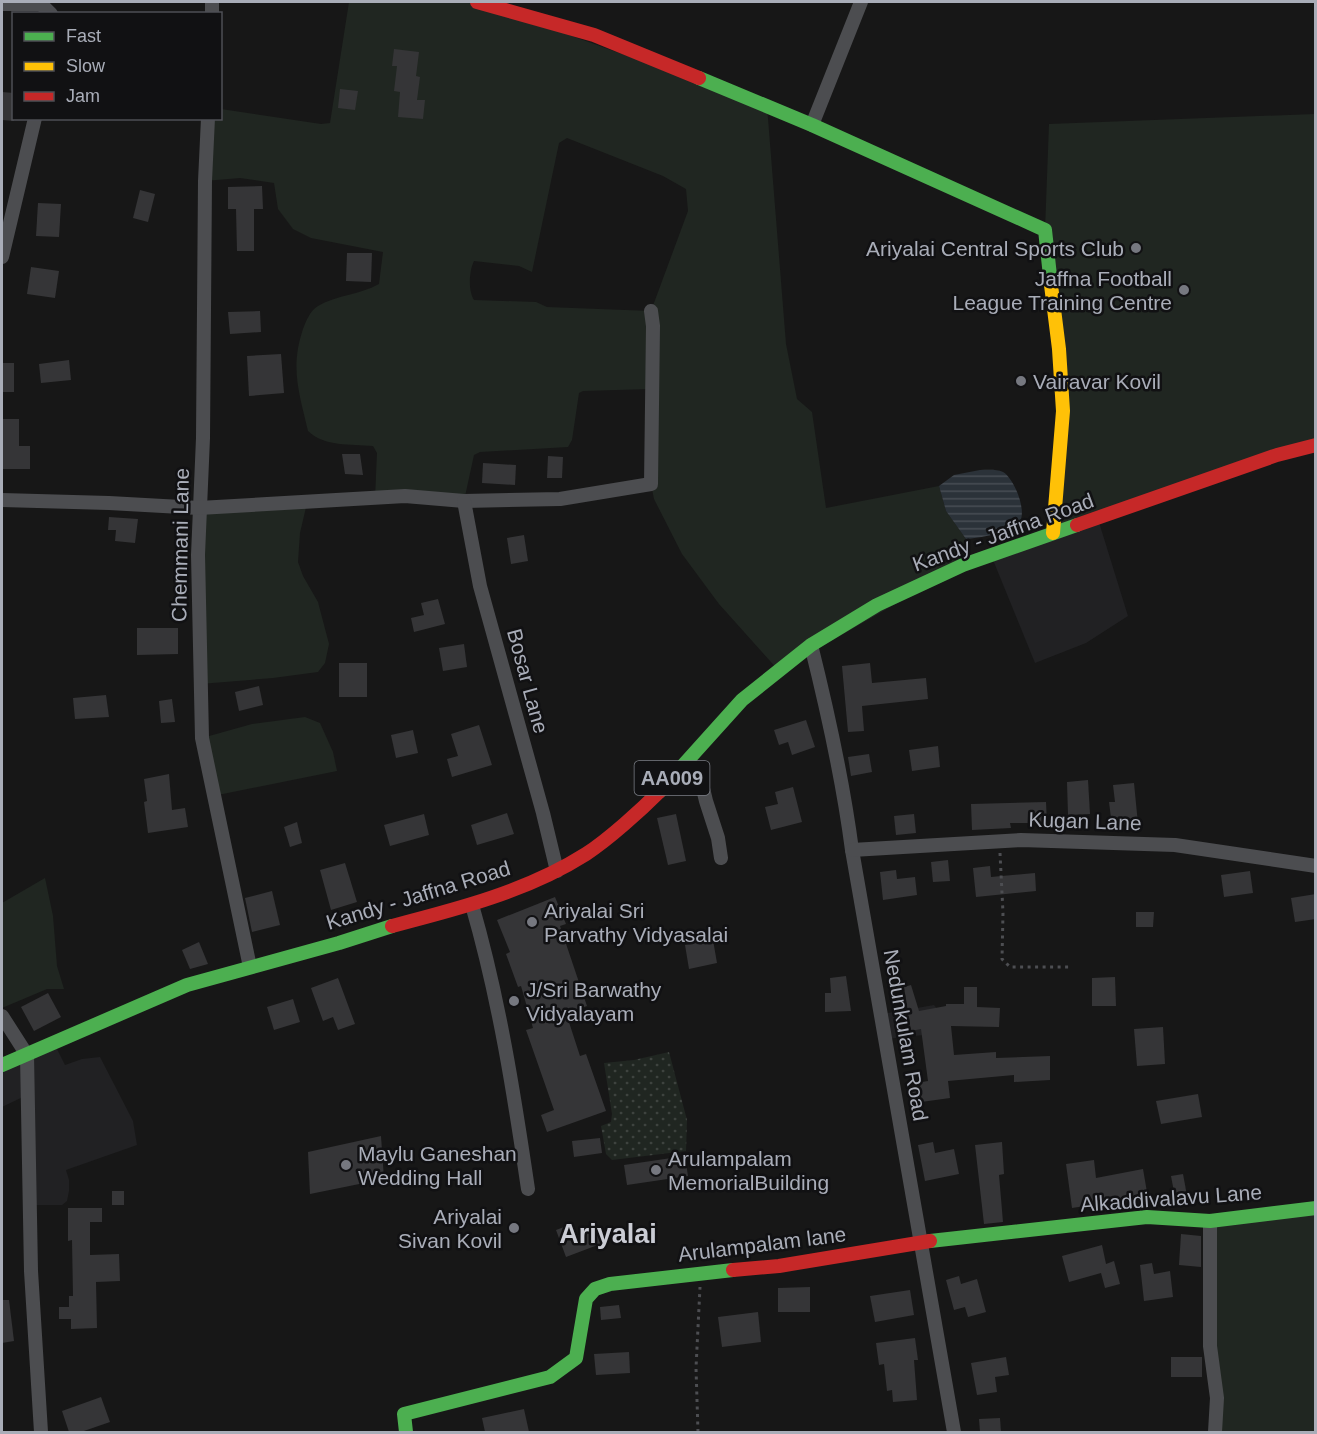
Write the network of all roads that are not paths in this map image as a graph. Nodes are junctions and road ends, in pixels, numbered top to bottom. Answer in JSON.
{"nodes":[{"id":1,"x":477,"y":2,"type":"edge"},
{"id":2,"x":861,"y":2,"type":"edge"},
{"id":3,"x":2,"y":4,"type":"edge"},
{"id":4,"x":49,"y":12,"type":"edge"},
{"id":5,"x":35,"y":120,"type":"edge"},
{"id":6,"x":208,"y":120,"type":"edge"},
{"id":7,"x":812,"y":125,"type":"junction"},
{"id":8,"x":2,"y":257,"type":"edge"},
{"id":9,"x":651,"y":311,"type":"dead end"},
{"id":10,"x":1316,"y":445,"type":"edge"},
{"id":11,"x":2,"y":500,"type":"edge"},
{"id":12,"x":464,"y":501,"type":"junction"},
{"id":13,"x":199,"y":508,"type":"junction"},
{"id":14,"x":1053,"y":533,"type":"junction"},
{"id":15,"x":811,"y":645,"type":"junction"},
{"id":16,"x":685,"y":765,"type":"junction"},
{"id":17,"x":852,"y":850,"type":"junction"},
{"id":18,"x":721,"y":858,"type":"dead end"},
{"id":19,"x":1316,"y":866,"type":"edge"},
{"id":20,"x":557,"y":871,"type":"junction"},
{"id":21,"x":472,"y":905,"type":"junction"},
{"id":22,"x":250,"y":966,"type":"junction"},
{"id":23,"x":2,"y":1016,"type":"edge"},
{"id":24,"x":27,"y":1055,"type":"junction"},
{"id":25,"x":2,"y":1065,"type":"edge"},
{"id":26,"x":528,"y":1189,"type":"dead end"},
{"id":27,"x":1316,"y":1208,"type":"edge"},
{"id":28,"x":1210,"y":1221,"type":"junction"},
{"id":29,"x":921,"y":1242,"type":"junction"},
{"id":30,"x":40,"y":1432,"type":"edge"},
{"id":31,"x":406,"y":1432,"type":"edge"},
{"id":32,"x":954,"y":1432,"type":"edge"},
{"id":33,"x":1215,"y":1432,"type":"edge"}],
"edges":[{"from":1,"to":7,"type":"main road"},
{"from":2,"to":7,"type":"street"},
{"from":3,"to":4,"type":"street"},
{"from":5,"to":8,"type":"street"},
{"from":6,"to":13,"type":"street","name":"Chemmani Lane"},
{"from":7,"to":14,"type":"main road"},
{"from":9,"to":12,"type":"street"},
{"from":10,"to":14,"type":"main road","name":"Kandy - Jaffna Road","number":"AA009"},
{"from":11,"to":13,"type":"street"},
{"from":12,"to":13,"type":"street"},
{"from":12,"to":20,"type":"street","name":"Bosar Lane"},
{"from":13,"to":22,"type":"street","name":"Chemmani Lane"},
{"from":14,"to":15,"type":"main road","name":"Kandy - Jaffna Road","number":"AA009"},
{"from":15,"to":16,"type":"main road","name":"Kandy - Jaffna Road","number":"AA009"},
{"from":15,"to":17,"type":"street","name":"Nedunkulam Road"},
{"from":16,"to":18,"type":"street"},
{"from":16,"to":20,"type":"main road","name":"Kandy - Jaffna Road","number":"AA009"},
{"from":17,"to":19,"type":"street","name":"Kugan Lane"},
{"from":17,"to":29,"type":"street","name":"Nedunkulam Road"},
{"from":20,"to":21,"type":"main road","name":"Kandy - Jaffna Road","number":"AA009"},
{"from":21,"to":22,"type":"main road","name":"Kandy - Jaffna Road","number":"AA009"},
{"from":21,"to":26,"type":"street"},
{"from":22,"to":24,"type":"main road","name":"Kandy - Jaffna Road","number":"AA009"},
{"from":23,"to":24,"type":"street"},
{"from":24,"to":25,"type":"main road","name":"Kandy - Jaffna Road","number":"AA009"},
{"from":24,"to":30,"type":"street"},
{"from":27,"to":28,"type":"main road","name":"Alkaddivalavu Lane"},
{"from":28,"to":29,"type":"main road","name":"Alkaddivalavu Lane"},
{"from":28,"to":33,"type":"street"},
{"from":29,"to":31,"type":"main road","name":"Arulampalam lane"},
{"from":29,"to":32,"type":"street","name":"Nedunkulam Road"}]}
